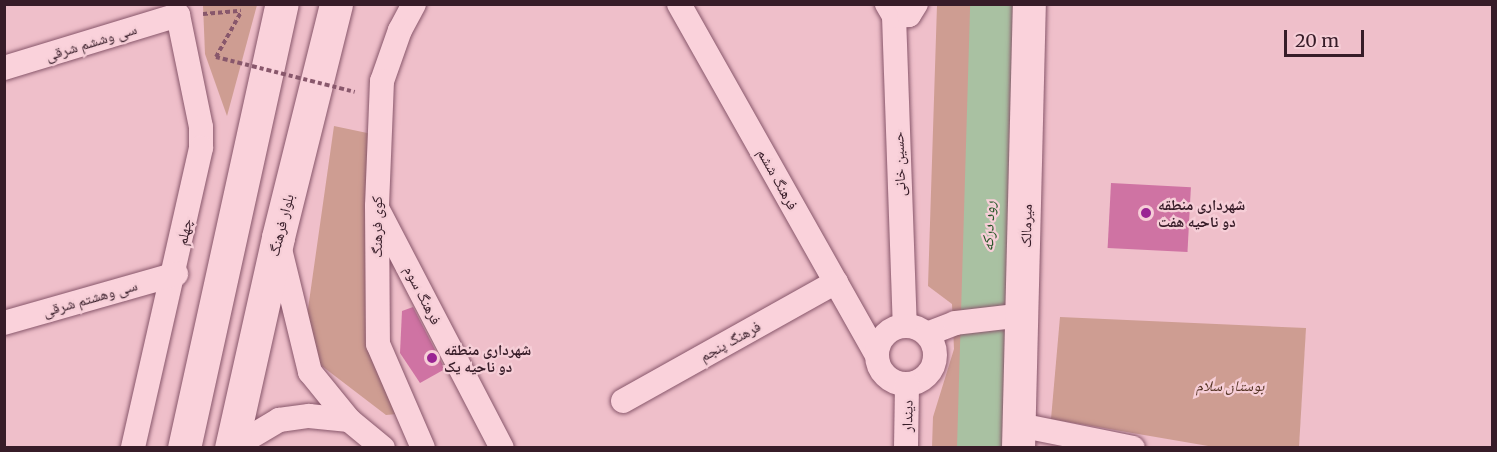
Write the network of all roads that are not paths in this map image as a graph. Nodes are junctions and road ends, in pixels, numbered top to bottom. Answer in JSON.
{"nodes":[{"id":1,"x":282,"y":4,"type":"edge"},
{"id":2,"x":336,"y":4,"type":"edge"},
{"id":3,"x":414,"y":4,"type":"edge"},
{"id":4,"x":679,"y":4,"type":"edge"},
{"id":5,"x":916,"y":4,"type":"edge"},
{"id":6,"x":1029,"y":4,"type":"edge"},
{"id":7,"x":890,"y":10,"type":"edge"},
{"id":8,"x":178,"y":15,"type":"joint"},
{"id":9,"x":4,"y":68,"type":"edge"},
{"id":10,"x":377,"y":206,"type":"junction"},
{"id":11,"x":278,"y":237,"type":"junction"},
{"id":12,"x":176,"y":274,"type":"junction"},
{"id":13,"x":836,"y":282,"type":"junction"},
{"id":14,"x":1011,"y":317,"type":"junction"},
{"id":15,"x":4,"y":322,"type":"edge"},
{"id":16,"x":904,"y":326,"type":"junction"},
{"id":17,"x":927,"y":334,"type":"junction"},
{"id":18,"x":876,"y":353,"type":"junction"},
{"id":19,"x":907,"y":385,"type":"junction"},
{"id":20,"x":623,"y":401,"type":"dead end"},
{"id":21,"x":349,"y":420,"type":"junction"},
{"id":22,"x":1018,"y":436,"type":"edge"},
{"id":23,"x":133,"y":447,"type":"edge"},
{"id":24,"x":184,"y":447,"type":"edge"},
{"id":25,"x":231,"y":447,"type":"edge"},
{"id":26,"x":383,"y":447,"type":"edge"},
{"id":27,"x":423,"y":447,"type":"edge"},
{"id":28,"x":502,"y":447,"type":"edge"},
{"id":29,"x":906,"y":447,"type":"edge"},
{"id":30,"x":1133,"y":447,"type":"edge"}],
"edges":[{"from":1,"to":24,"type":"main road"},
{"from":2,"to":11,"type":"main road","name":"بلوار فرهنگ"},
{"from":3,"to":10,"type":"street","name":"کوی فرهنگ"},
{"from":4,"to":13,"type":"street","name":"فرهنگ ششم"},
{"from":5,"to":7,"type":"street"},
{"from":6,"to":14,"type":"main road","name":"میرمالک"},
{"from":7,"to":16,"type":"street","name":"حسین خانی"},
{"from":8,"to":9,"type":"street","name":"سی وششم شرقی"},
{"from":8,"to":12,"type":"street","name":"چهلم"},
{"from":10,"to":27,"type":"street","name":"کوی فرهنگ"},
{"from":10,"to":28,"type":"street","name":"فرهنگ سوم"},
{"from":11,"to":21,"type":"street"},
{"from":11,"to":25,"type":"main road","name":"بلوار فرهنگ"},
{"from":12,"to":15,"type":"street","name":"سی وهشتم شرقی"},
{"from":12,"to":23,"type":"street","name":"چهلم"},
{"from":13,"to":18,"type":"street","name":"فرهنگ ششم"},
{"from":13,"to":20,"type":"street","name":"فرهنگ پنجم"},
{"from":14,"to":17,"type":"street"},
{"from":14,"to":22,"type":"main road","name":"میرمالک"},
{"from":16,"to":17,"type":"street"},
{"from":16,"to":18,"type":"street"},
{"from":17,"to":19,"type":"street"},
{"from":18,"to":19,"type":"street"},
{"from":19,"to":29,"type":"street","name":"دیندار"},
{"from":21,"to":25,"type":"street"},
{"from":21,"to":26,"type":"street"},
{"from":22,"to":30,"type":"street"}]}
